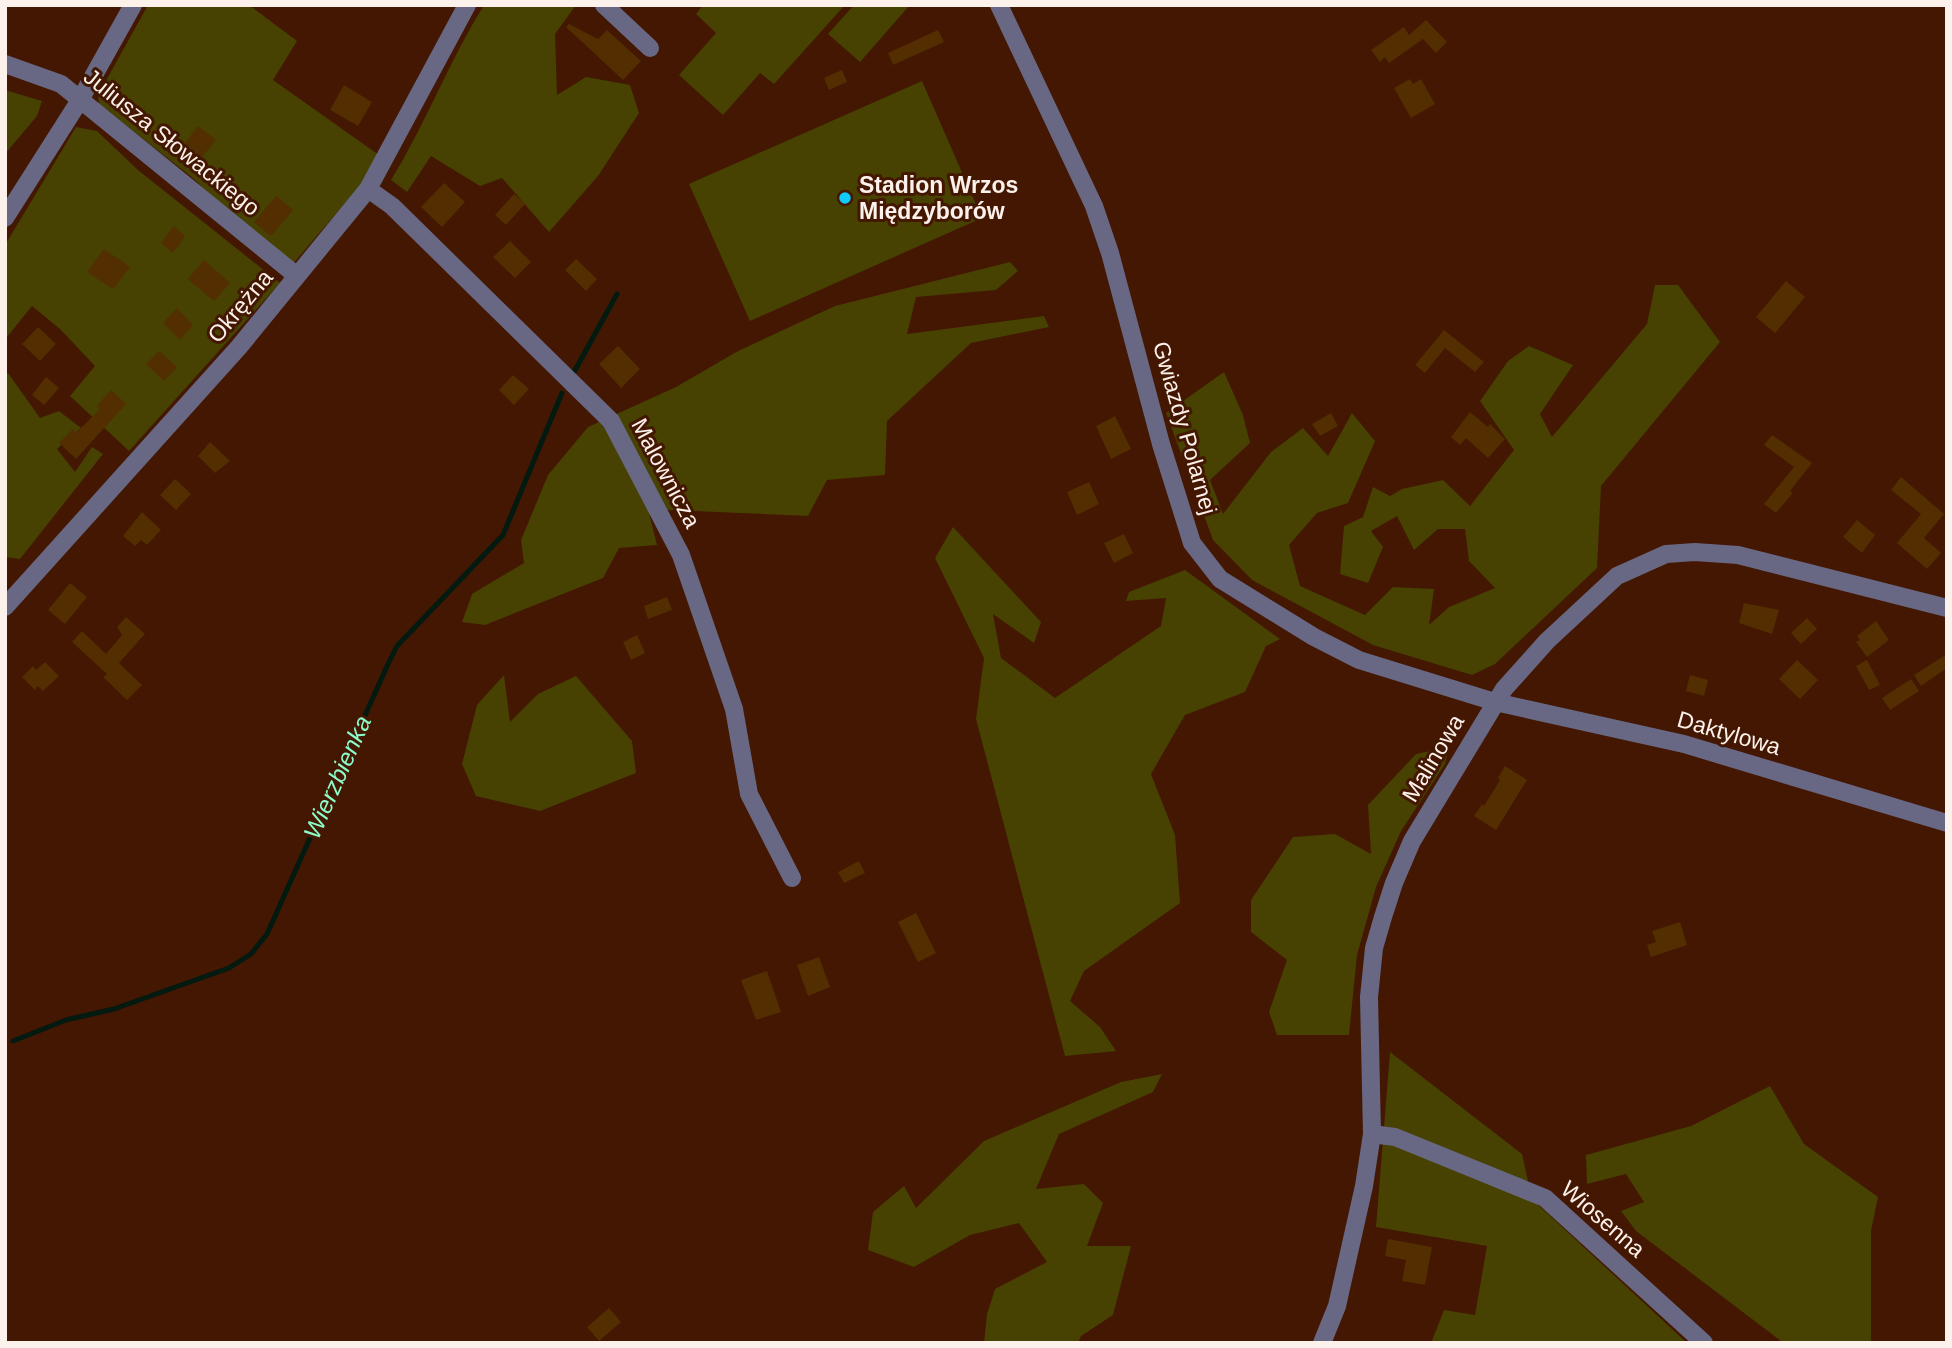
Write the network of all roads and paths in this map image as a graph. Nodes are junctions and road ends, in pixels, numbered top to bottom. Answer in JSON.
{"nodes":[{"id":1,"x":133,"y":5,"type":"edge"},
{"id":2,"x":467,"y":5,"type":"edge"},
{"id":3,"x":604,"y":5,"type":"edge"},
{"id":4,"x":999,"y":5,"type":"edge"},
{"id":5,"x":650,"y":48,"type":"dead end"},
{"id":6,"x":5,"y":64,"type":"edge"},
{"id":7,"x":80,"y":100,"type":"junction"},
{"id":8,"x":368,"y":189,"type":"junction"},
{"id":9,"x":5,"y":218,"type":"edge"},
{"id":10,"x":297,"y":276,"type":"junction"},
{"id":11,"x":5,"y":607,"type":"edge"},
{"id":12,"x":1947,"y":608,"type":"edge"},
{"id":13,"x":1495,"y":702,"type":"junction"},
{"id":14,"x":1947,"y":823,"type":"edge"},
{"id":15,"x":792,"y":878,"type":"dead end"},
{"id":16,"x":1372,"y":1134,"type":"junction"},
{"id":17,"x":1322,"y":1343,"type":"edge"},
{"id":18,"x":1704,"y":1343,"type":"edge"}],
"edges":[{"from":1,"to":7,"type":"street"},
{"from":2,"to":8,"type":"street","name":"Okrężna"},
{"from":3,"to":5,"type":"street"},
{"from":4,"to":13,"type":"street","name":"Gwiazdy Polarnej"},
{"from":6,"to":7,"type":"street","name":"Juliusza Słowackiego"},
{"from":7,"to":9,"type":"street"},
{"from":7,"to":10,"type":"street","name":"Juliusza Słowackiego"},
{"from":8,"to":10,"type":"street","name":"Okrężna"},
{"from":8,"to":15,"type":"street","name":"Malownicza"},
{"from":10,"to":11,"type":"street","name":"Okrężna"},
{"from":12,"to":13,"type":"street","name":"Malinowa"},
{"from":13,"to":14,"type":"street","name":"Daktylowa"},
{"from":13,"to":16,"type":"street","name":"Malinowa"},
{"from":16,"to":17,"type":"street","name":"Malinowa"},
{"from":16,"to":18,"type":"street","name":"Wiosenna"}]}
